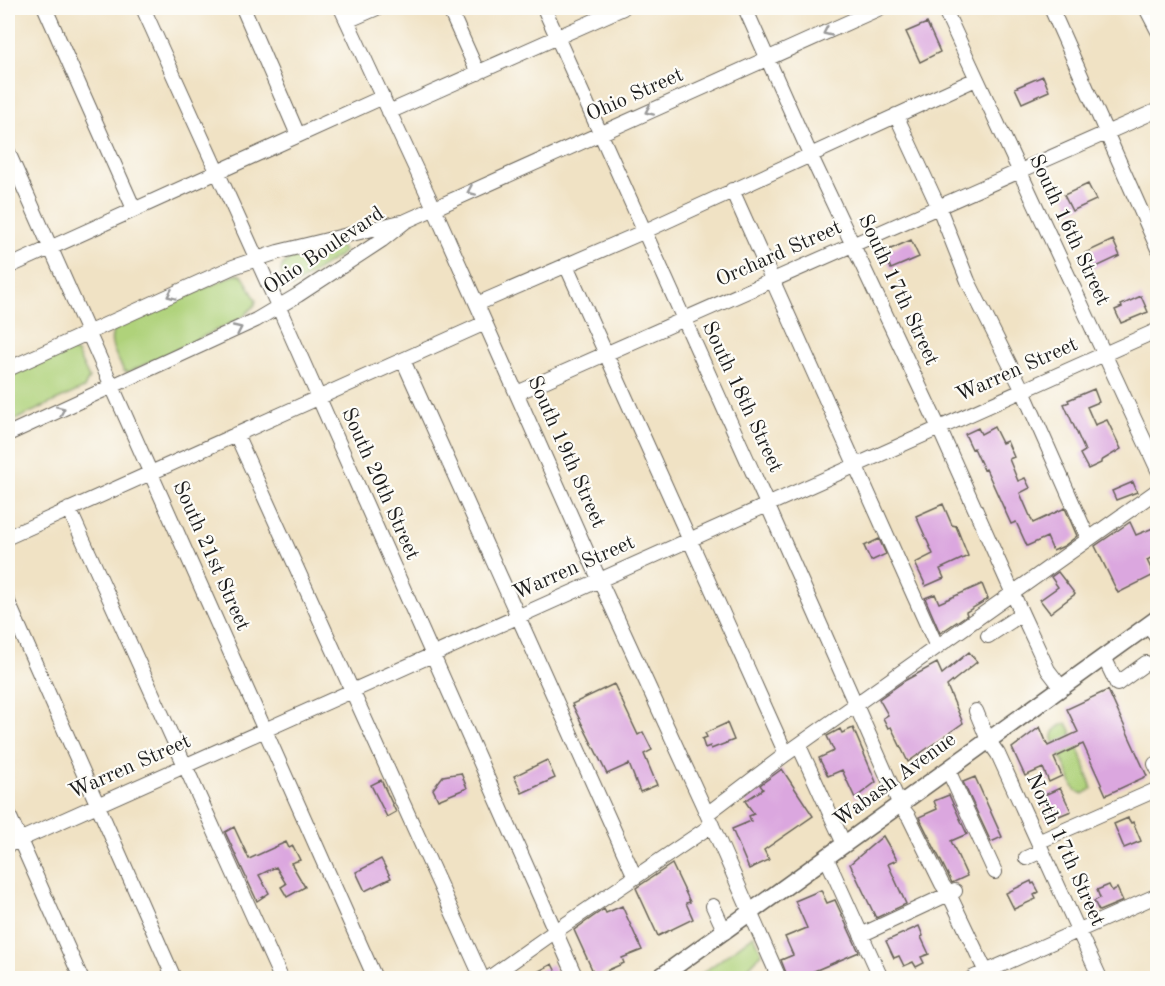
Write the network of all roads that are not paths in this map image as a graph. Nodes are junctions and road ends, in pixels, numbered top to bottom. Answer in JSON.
{"nodes":[{"id":1,"x":45,"y":8,"type":"edge"},
{"id":2,"x":143,"y":8,"type":"edge"},
{"id":3,"x":243,"y":8,"type":"edge"},
{"id":4,"x":341,"y":8,"type":"edge"},
{"id":5,"x":377,"y":8,"type":"edge"},
{"id":6,"x":449,"y":8,"type":"edge"},
{"id":7,"x":544,"y":8,"type":"edge"},
{"id":8,"x":622,"y":8,"type":"edge"},
{"id":9,"x":745,"y":8,"type":"edge"},
{"id":10,"x":880,"y":8,"type":"edge"},
{"id":11,"x":944,"y":8,"type":"edge"},
{"id":12,"x":1051,"y":8,"type":"edge"},
{"id":13,"x":1146,"y":8,"type":"edge"},
{"id":14,"x":347,"y":21,"type":"junction"},
{"id":15,"x":1158,"y":32,"type":"edge"},
{"id":16,"x":557,"y":37,"type":"junction"},
{"id":17,"x":769,"y":58,"type":"junction"},
{"id":18,"x":478,"y":73,"type":"junction"},
{"id":19,"x":976,"y":79,"type":"junction"},
{"id":20,"x":382,"y":97,"type":"junction"},
{"id":21,"x":1158,"y":110,"type":"edge"},
{"id":22,"x":389,"y":112,"type":"junction"},
{"id":23,"x":896,"y":115,"type":"junction"},
{"id":24,"x":1107,"y":132,"type":"junction"},
{"id":25,"x":599,"y":133,"type":"junction"},
{"id":26,"x":298,"y":135,"type":"junction"},
{"id":27,"x":8,"y":152,"type":"edge"},
{"id":28,"x":810,"y":154,"type":"junction"},
{"id":29,"x":1019,"y":171,"type":"junction"},
{"id":30,"x":217,"y":172,"type":"junction"},
{"id":31,"x":732,"y":190,"type":"junction"},
{"id":32,"x":434,"y":208,"type":"junction"},
{"id":33,"x":939,"y":208,"type":"junction"},
{"id":34,"x":134,"y":209,"type":"junction"},
{"id":35,"x":406,"y":221,"type":"junction"},
{"id":36,"x":644,"y":232,"type":"junction"},
{"id":37,"x":854,"y":244,"type":"junction"},
{"id":38,"x":51,"y":247,"type":"junction"},
{"id":39,"x":1158,"y":249,"type":"edge"},
{"id":40,"x":257,"y":258,"type":"junction"},
{"id":41,"x":566,"y":265,"type":"junction"},
{"id":42,"x":8,"y":267,"type":"edge"},
{"id":43,"x":771,"y":280,"type":"junction"},
{"id":44,"x":477,"y":304,"type":"junction"},
{"id":45,"x":279,"y":308,"type":"junction"},
{"id":46,"x":683,"y":319,"type":"junction"},
{"id":47,"x":485,"y":323,"type":"junction"},
{"id":48,"x":1158,"y":330,"type":"edge"},
{"id":49,"x":89,"y":332,"type":"junction"},
{"id":50,"x":1104,"y":353,"type":"junction"},
{"id":51,"x":605,"y":354,"type":"junction"},
{"id":52,"x":403,"y":360,"type":"junction"},
{"id":53,"x":8,"y":369,"type":"edge"},
{"id":54,"x":112,"y":387,"type":"junction"},
{"id":55,"x":1023,"y":391,"type":"junction"},
{"id":56,"x":517,"y":393,"type":"junction"},
{"id":57,"x":319,"y":398,"type":"junction"},
{"id":58,"x":939,"y":428,"type":"junction"},
{"id":59,"x":8,"y":434,"type":"edge"},
{"id":60,"x":236,"y":435,"type":"junction"},
{"id":61,"x":855,"y":464,"type":"junction"},
{"id":62,"x":1158,"y":470,"type":"edge"},
{"id":63,"x":151,"y":473,"type":"junction"},
{"id":64,"x":1158,"y":490,"type":"edge"},
{"id":65,"x":767,"y":504,"type":"junction"},
{"id":66,"x":69,"y":509,"type":"junction"},
{"id":67,"x":8,"y":537,"type":"edge"},
{"id":68,"x":690,"y":538,"type":"junction"},
{"id":69,"x":1088,"y":538,"type":"junction"},
{"id":70,"x":599,"y":579,"type":"junction"},
{"id":71,"x":1012,"y":593,"type":"junction"},
{"id":72,"x":8,"y":602,"type":"edge"},
{"id":73,"x":1022,"y":614,"type":"junction"},
{"id":74,"x":518,"y":616,"type":"junction"},
{"id":75,"x":1154,"y":628,"type":"edge"},
{"id":76,"x":988,"y":636,"type":"dead end"},
{"id":77,"x":937,"y":647,"type":"junction"},
{"id":78,"x":431,"y":654,"type":"junction"},
{"id":79,"x":1104,"y":657,"type":"junction"},
{"id":80,"x":1146,"y":663,"type":"dead end"},
{"id":81,"x":1061,"y":687,"type":"junction"},
{"id":82,"x":351,"y":691,"type":"junction"},
{"id":83,"x":856,"y":706,"type":"junction"},
{"id":84,"x":976,"y":711,"type":"dead end"},
{"id":85,"x":265,"y":729,"type":"junction"},
{"id":86,"x":988,"y":740,"type":"junction"},
{"id":87,"x":799,"y":746,"type":"junction"},
{"id":88,"x":786,"y":754,"type":"junction"},
{"id":89,"x":1158,"y":763,"type":"edge"},
{"id":90,"x":184,"y":766,"type":"junction"},
{"id":91,"x":948,"y":770,"type":"junction"},
{"id":92,"x":1158,"y":770,"type":"edge"},
{"id":93,"x":1158,"y":789,"type":"edge"},
{"id":94,"x":97,"y":805,"type":"junction"},
{"id":95,"x":900,"y":805,"type":"junction"},
{"id":96,"x":8,"y":813,"type":"edge"},
{"id":97,"x":710,"y":820,"type":"junction"},
{"id":98,"x":13,"y":842,"type":"edge"},
{"id":99,"x":844,"y":844,"type":"junction"},
{"id":100,"x":1040,"y":846,"type":"junction"},
{"id":101,"x":826,"y":857,"type":"junction"},
{"id":102,"x":1026,"y":858,"type":"dead end"},
{"id":103,"x":995,"y":872,"type":"dead end"},
{"id":104,"x":635,"y":877,"type":"junction"},
{"id":105,"x":953,"y":892,"type":"junction"},
{"id":106,"x":1158,"y":895,"type":"edge"},
{"id":107,"x":713,"y":906,"type":"dead end"},
{"id":108,"x":752,"y":913,"type":"junction"},
{"id":109,"x":555,"y":931,"type":"junction"},
{"id":110,"x":1078,"y":931,"type":"junction"},
{"id":111,"x":725,"y":932,"type":"junction"},
{"id":112,"x":861,"y":935,"type":"junction"},
{"id":113,"x":986,"y":972,"type":"junction"},
{"id":114,"x":81,"y":978,"type":"edge"},
{"id":115,"x":174,"y":978,"type":"edge"},
{"id":116,"x":281,"y":978,"type":"edge"},
{"id":117,"x":375,"y":978,"type":"edge"},
{"id":118,"x":482,"y":978,"type":"edge"},
{"id":119,"x":489,"y":978,"type":"edge"},
{"id":120,"x":576,"y":978,"type":"edge"},
{"id":121,"x":661,"y":978,"type":"edge"},
{"id":122,"x":779,"y":978,"type":"edge"},
{"id":123,"x":881,"y":978,"type":"edge"},
{"id":124,"x":972,"y":978,"type":"edge"},
{"id":125,"x":1100,"y":978,"type":"edge"}],
"edges":[{"from":1,"to":34,"type":"street"},
{"from":2,"to":30,"type":"street","name":"South 20th Street"},
{"from":3,"to":26,"type":"street"},
{"from":4,"to":14,"type":"street","name":"South 19th Street"},
{"from":5,"to":14,"type":"street"},
{"from":6,"to":18,"type":"street"},
{"from":7,"to":16,"type":"street","name":"South 18th Street"},
{"from":8,"to":16,"type":"street"},
{"from":9,"to":17,"type":"street","name":"South 17th Street"},
{"from":10,"to":17,"type":"street","name":"Ohio Street","one_way":true},
{"from":11,"to":19,"type":"street","name":"South 16th Street"},
{"from":12,"to":24,"type":"street"},
{"from":13,"to":15,"type":"street"},
{"from":14,"to":20,"type":"street","name":"South 19th Street"},
{"from":16,"to":18,"type":"street"},
{"from":16,"to":25,"type":"street","name":"South 18th Street"},
{"from":17,"to":25,"type":"street","name":"Ohio Street","one_way":true},
{"from":17,"to":28,"type":"street","name":"South 17th Street"},
{"from":18,"to":22,"type":"street"},
{"from":19,"to":23,"type":"street"},
{"from":19,"to":29,"type":"street","name":"South 16th Street"},
{"from":20,"to":22,"type":"street","name":"South 19th Street"},
{"from":20,"to":26,"type":"street"},
{"from":21,"to":24,"type":"street","name":"Orchard Street"},
{"from":22,"to":32,"type":"street","name":"South 19th Street"},
{"from":23,"to":28,"type":"street"},
{"from":23,"to":33,"type":"street"},
{"from":24,"to":29,"type":"street","name":"Orchard Street"},
{"from":24,"to":39,"type":"street"},
{"from":25,"to":32,"type":"street","name":"Ohio Street","one_way":true},
{"from":25,"to":36,"type":"street","name":"South 18th Street"},
{"from":26,"to":30,"type":"street"},
{"from":27,"to":38,"type":"street","name":"South 21st Street"},
{"from":28,"to":31,"type":"street"},
{"from":28,"to":37,"type":"street","name":"South 17th Street"},
{"from":29,"to":33,"type":"street","name":"Orchard Street"},
{"from":29,"to":50,"type":"street","name":"South 16th Street"},
{"from":30,"to":34,"type":"street"},
{"from":30,"to":40,"type":"street","name":"South 20th Street"},
{"from":31,"to":36,"type":"street"},
{"from":31,"to":43,"type":"street"},
{"from":32,"to":35,"type":"street","name":"Ohio Street"},
{"from":32,"to":44,"type":"street","name":"South 19th Street"},
{"from":33,"to":37,"type":"street","name":"Orchard Street"},
{"from":33,"to":55,"type":"street"},
{"from":34,"to":38,"type":"street"},
{"from":35,"to":40,"type":"street","name":"Ohio Boulevard"},
{"from":35,"to":45,"type":"street","name":"Ohio Boulevard"},
{"from":36,"to":41,"type":"street"},
{"from":36,"to":46,"type":"street","name":"South 18th Street"},
{"from":37,"to":43,"type":"street","name":"Orchard Street"},
{"from":37,"to":58,"type":"street","name":"South 17th Street"},
{"from":38,"to":42,"type":"street"},
{"from":38,"to":49,"type":"street","name":"South 21st Street"},
{"from":40,"to":45,"type":"street","name":"South 20th Street"},
{"from":40,"to":49,"type":"street","name":"Ohio Boulevard","one_way":true},
{"from":41,"to":44,"type":"street"},
{"from":41,"to":51,"type":"street"},
{"from":43,"to":46,"type":"street","name":"Orchard Street"},
{"from":43,"to":61,"type":"street"},
{"from":44,"to":47,"type":"street","name":"South 19th Street"},
{"from":54,"to":45,"type":"street","name":"Ohio Boulevard","one_way":true},
{"from":45,"to":57,"type":"street","name":"South 20th Street"},
{"from":46,"to":51,"type":"street","name":"Orchard Street"},
{"from":46,"to":65,"type":"street","name":"South 18th Street"},
{"from":47,"to":52,"type":"street"},
{"from":47,"to":56,"type":"street","name":"South 19th Street"},
{"from":48,"to":50,"type":"street","name":"Warren Street"},
{"from":49,"to":53,"type":"street","name":"Ohio Boulevard"},
{"from":49,"to":54,"type":"street","name":"South 21st Street"},
{"from":50,"to":55,"type":"street","name":"Warren Street"},
{"from":50,"to":62,"type":"street","name":"South 16th Street"},
{"from":51,"to":56,"type":"street","name":"Orchard Street"},
{"from":51,"to":68,"type":"street"},
{"from":52,"to":57,"type":"street"},
{"from":52,"to":74,"type":"street"},
{"from":59,"to":54,"type":"street","name":"Ohio Boulevard","one_way":true},
{"from":54,"to":63,"type":"street","name":"South 21st Street"},
{"from":55,"to":58,"type":"street","name":"Warren Street"},
{"from":55,"to":69,"type":"street"},
{"from":56,"to":70,"type":"street","name":"South 19th Street"},
{"from":57,"to":60,"type":"street"},
{"from":57,"to":78,"type":"street","name":"South 20th Street"},
{"from":58,"to":61,"type":"street","name":"Warren Street"},
{"from":58,"to":71,"type":"street","name":"South 17th Street"},
{"from":60,"to":63,"type":"street"},
{"from":60,"to":82,"type":"street"},
{"from":61,"to":65,"type":"street","name":"Warren Street"},
{"from":61,"to":77,"type":"street"},
{"from":63,"to":66,"type":"street"},
{"from":63,"to":85,"type":"street","name":"South 21st Street"},
{"from":64,"to":69,"type":"street"},
{"from":65,"to":68,"type":"street","name":"Warren Street"},
{"from":65,"to":83,"type":"street","name":"South 18th Street"},
{"from":66,"to":67,"type":"street"},
{"from":66,"to":90,"type":"street"},
{"from":68,"to":70,"type":"street","name":"Warren Street"},
{"from":68,"to":88,"type":"street"},
{"from":69,"to":71,"type":"street"},
{"from":70,"to":74,"type":"street","name":"Warren Street"},
{"from":70,"to":97,"type":"street","name":"South 19th Street"},
{"from":71,"to":73,"type":"street","name":"South 17th Street"},
{"from":71,"to":77,"type":"street"},
{"from":72,"to":94,"type":"street"},
{"from":73,"to":76,"type":"street"},
{"from":73,"to":81,"type":"street","name":"South 17th Street"},
{"from":74,"to":78,"type":"street","name":"Warren Street"},
{"from":74,"to":104,"type":"street"},
{"from":75,"to":79,"type":"main road","name":"Wabash Avenue"},
{"from":77,"to":83,"type":"street"},
{"from":78,"to":82,"type":"street","name":"Warren Street"},
{"from":78,"to":109,"type":"street","name":"South 20th Street"},
{"from":79,"to":80,"type":"street"},
{"from":79,"to":81,"type":"main road","name":"Wabash Avenue"},
{"from":81,"to":86,"type":"main road","name":"Wabash Avenue"},
{"from":82,"to":85,"type":"street","name":"Warren Street"},
{"from":82,"to":118,"type":"street"},
{"from":83,"to":87,"type":"street"},
{"from":83,"to":95,"type":"street","name":"South 18th Street"},
{"from":84,"to":86,"type":"street","name":"North 17th Street"},
{"from":85,"to":90,"type":"street","name":"Warren Street"},
{"from":85,"to":117,"type":"street","name":"South 21st Street"},
{"from":86,"to":91,"type":"main road","name":"Wabash Avenue"},
{"from":86,"to":100,"type":"street","name":"North 17th Street"},
{"from":87,"to":88,"type":"street"},
{"from":87,"to":99,"type":"street"},
{"from":88,"to":97,"type":"street"},
{"from":89,"to":92,"type":"street"},
{"from":90,"to":94,"type":"street","name":"Warren Street"},
{"from":90,"to":116,"type":"street"},
{"from":91,"to":95,"type":"main road","name":"Wabash Avenue"},
{"from":91,"to":103,"type":"street"},
{"from":93,"to":100,"type":"street"},
{"from":94,"to":98,"type":"street","name":"Warren Street"},
{"from":94,"to":115,"type":"street"},
{"from":95,"to":99,"type":"main road","name":"Wabash Avenue"},
{"from":95,"to":105,"type":"street","name":"South 18th Street"},
{"from":96,"to":98,"type":"street"},
{"from":97,"to":104,"type":"street"},
{"from":97,"to":108,"type":"street","name":"South 19th Street"},
{"from":98,"to":114,"type":"street"},
{"from":99,"to":101,"type":"main road","name":"Wabash Avenue"},
{"from":100,"to":102,"type":"street"},
{"from":100,"to":110,"type":"street","name":"North 17th Street"},
{"from":101,"to":108,"type":"main road","name":"Wabash Avenue"},
{"from":101,"to":112,"type":"street"},
{"from":104,"to":109,"type":"street"},
{"from":105,"to":112,"type":"street"},
{"from":105,"to":113,"type":"street","name":"South 18th Street"},
{"from":106,"to":110,"type":"street"},
{"from":107,"to":111,"type":"street"},
{"from":108,"to":111,"type":"main road","name":"Wabash Avenue"},
{"from":108,"to":122,"type":"street","name":"South 19th Street"},
{"from":109,"to":119,"type":"street"},
{"from":109,"to":120,"type":"street","name":"South 20th Street"},
{"from":110,"to":113,"type":"street"},
{"from":110,"to":125,"type":"street","name":"North 17th Street"},
{"from":111,"to":121,"type":"main road","name":"Wabash Avenue"},
{"from":112,"to":123,"type":"street"},
{"from":113,"to":124,"type":"street"}]}
